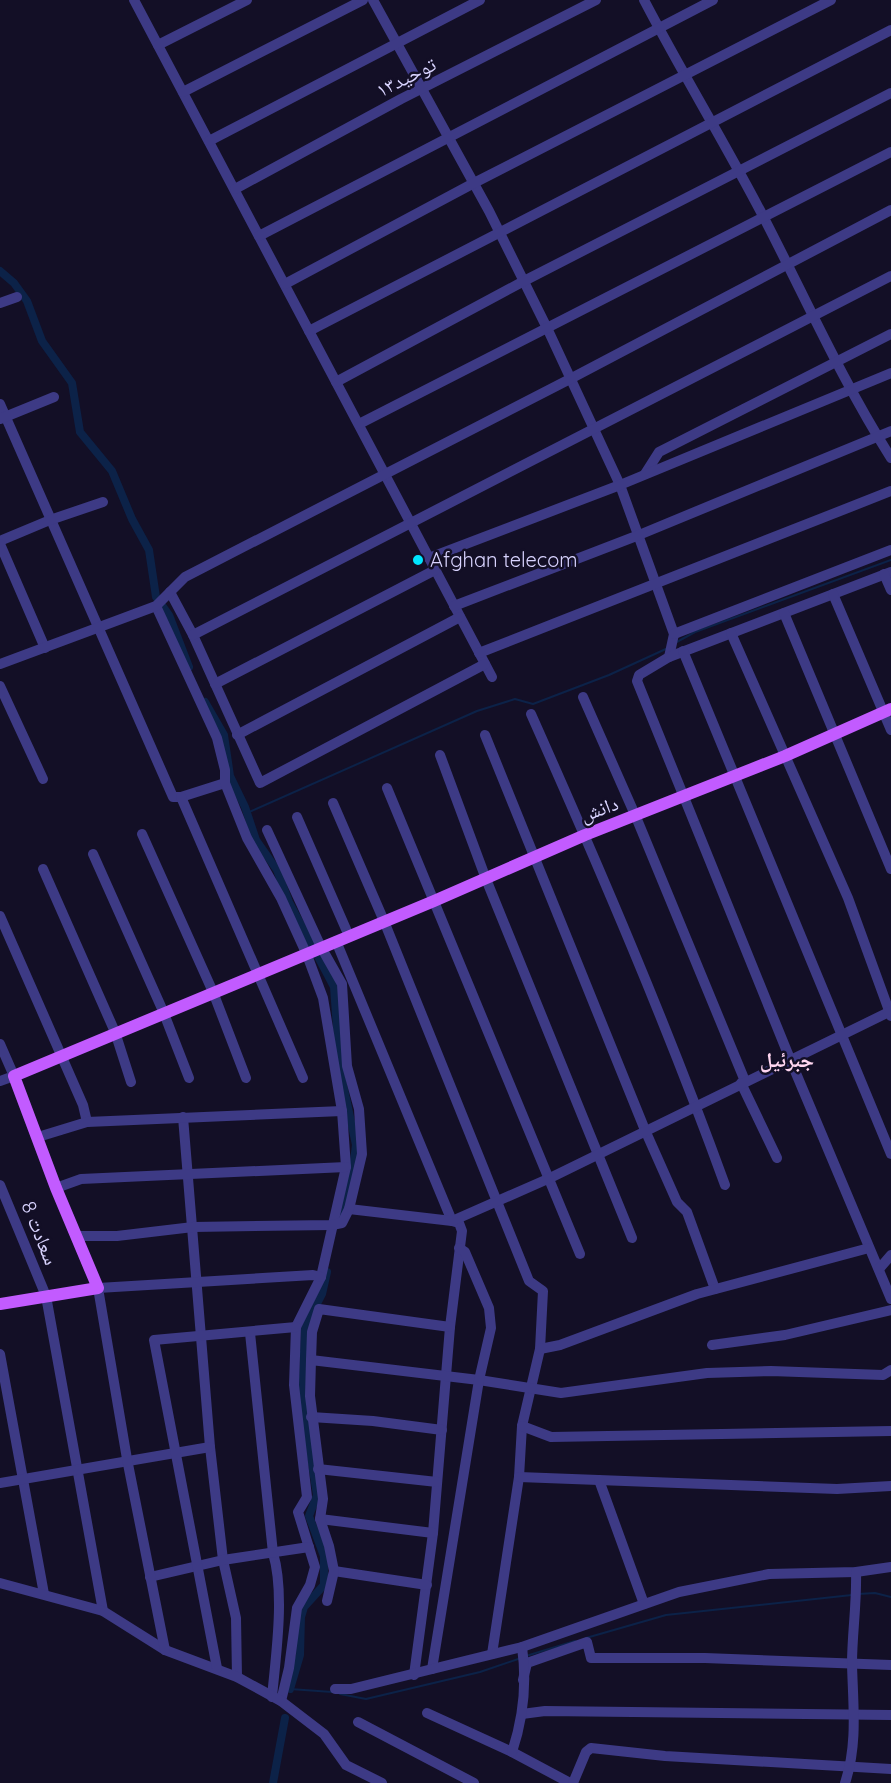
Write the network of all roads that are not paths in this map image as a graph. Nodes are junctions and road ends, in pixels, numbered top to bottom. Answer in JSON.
{"nodes":[{"id":1,"x":134,"y":0,"type":"edge"},
{"id":2,"x":247,"y":0,"type":"edge"},
{"id":3,"x":363,"y":0,"type":"edge"},
{"id":4,"x":373,"y":0,"type":"edge"},
{"id":5,"x":480,"y":0,"type":"edge"},
{"id":6,"x":596,"y":0,"type":"edge"},
{"id":7,"x":644,"y":0,"type":"edge"},
{"id":8,"x":713,"y":0,"type":"edge"},
{"id":9,"x":831,"y":0,"type":"edge"},
{"id":10,"x":659,"y":28,"type":"junction"},
{"id":11,"x":891,"y":30,"type":"edge"},
{"id":12,"x":396,"y":44,"type":"junction"},
{"id":13,"x":158,"y":45,"type":"junction"},
{"id":14,"x":683,"y":75,"type":"junction"},
{"id":15,"x":421,"y":89,"type":"junction"},
{"id":16,"x":183,"y":92,"type":"junction"},
{"id":17,"x":891,"y":93,"type":"edge"},
{"id":18,"x":711,"y":123,"type":"junction"},
{"id":19,"x":448,"y":138,"type":"junction"},
{"id":20,"x":209,"y":141,"type":"junction"},
{"id":21,"x":891,"y":152,"type":"edge"},
{"id":22,"x":738,"y":170,"type":"junction"},
{"id":23,"x":474,"y":183,"type":"junction"},
{"id":24,"x":235,"y":189,"type":"junction"},
{"id":25,"x":891,"y":210,"type":"edge"},
{"id":26,"x":763,"y":217,"type":"junction"},
{"id":27,"x":500,"y":233,"type":"junction"},
{"id":28,"x":259,"y":236,"type":"junction"},
{"id":29,"x":787,"y":265,"type":"junction"},
{"id":30,"x":891,"y":276,"type":"edge"},
{"id":31,"x":524,"y":281,"type":"junction"},
{"id":32,"x":285,"y":284,"type":"junction"},
{"id":33,"x":17,"y":297,"type":"dead end"},
{"id":34,"x":0,"y":303,"type":"edge"},
{"id":35,"x":813,"y":317,"type":"junction"},
{"id":36,"x":548,"y":330,"type":"junction"},
{"id":37,"x":309,"y":331,"type":"junction"},
{"id":38,"x":891,"y":334,"type":"edge"},
{"id":39,"x":836,"y":363,"type":"junction"},
{"id":40,"x":891,"y":373,"type":"edge"},
{"id":41,"x":570,"y":379,"type":"junction"},
{"id":42,"x":336,"y":382,"type":"junction"},
{"id":43,"x":852,"y":389,"type":"junction"},
{"id":44,"x":54,"y":397,"type":"dead end"},
{"id":45,"x":0,"y":404,"type":"edge"},
{"id":46,"x":3,"y":418,"type":"edge"},
{"id":47,"x":358,"y":424,"type":"junction"},
{"id":48,"x":593,"y":428,"type":"junction"},
{"id":49,"x":891,"y":431,"type":"edge"},
{"id":50,"x":878,"y":437,"type":"junction"},
{"id":51,"x":891,"y":458,"type":"edge"},
{"id":52,"x":645,"y":474,"type":"junction"},
{"id":53,"x":385,"y":475,"type":"junction"},
{"id":54,"x":620,"y":485,"type":"junction"},
{"id":55,"x":891,"y":490,"type":"edge"},
{"id":56,"x":103,"y":502,"type":"dead end"},
{"id":57,"x":50,"y":520,"type":"junction"},
{"id":58,"x":411,"y":524,"type":"junction"},
{"id":59,"x":639,"y":535,"type":"junction"},
{"id":60,"x":0,"y":543,"type":"edge"},
{"id":61,"x":891,"y":550,"type":"edge"},
{"id":62,"x":429,"y":558,"type":"junction"},
{"id":63,"x":435,"y":570,"type":"junction"},
{"id":64,"x":888,"y":573,"type":"edge"},
{"id":65,"x":657,"y":585,"type":"junction"},
{"id":66,"x":891,"y":590,"type":"edge"},
{"id":67,"x":170,"y":592,"type":"junction"},
{"id":68,"x":833,"y":594,"type":"junction"},
{"id":69,"x":156,"y":606,"type":"junction"},
{"id":70,"x":454,"y":606,"type":"junction"},
{"id":71,"x":784,"y":612,"type":"junction"},
{"id":72,"x":460,"y":617,"type":"junction"},
{"id":73,"x":97,"y":627,"type":"junction"},
{"id":74,"x":731,"y":633,"type":"junction"},
{"id":75,"x":674,"y":634,"type":"junction"},
{"id":76,"x":193,"y":635,"type":"junction"},
{"id":77,"x":45,"y":648,"type":"junction"},
{"id":78,"x":683,"y":651,"type":"junction"},
{"id":79,"x":669,"y":657,"type":"junction"},
{"id":80,"x":482,"y":659,"type":"junction"},
{"id":81,"x":0,"y":664,"type":"edge"},
{"id":82,"x":492,"y":677,"type":"dead end"},
{"id":83,"x":215,"y":684,"type":"junction"},
{"id":84,"x":0,"y":687,"type":"edge"},
{"id":85,"x":583,"y":698,"type":"dead end"},
{"id":86,"x":887,"y":710,"type":"edge"},
{"id":87,"x":531,"y":714,"type":"dead end"},
{"id":88,"x":891,"y":730,"type":"edge"},
{"id":89,"x":835,"y":733,"type":"junction"},
{"id":90,"x":237,"y":735,"type":"junction"},
{"id":91,"x":485,"y":735,"type":"dead end"},
{"id":92,"x":440,"y":755,"type":"dead end"},
{"id":93,"x":784,"y":756,"type":"junction"},
{"id":94,"x":735,"y":776,"type":"junction"},
{"id":95,"x":44,"y":779,"type":"dead end"},
{"id":96,"x":225,"y":783,"type":"junction"},
{"id":97,"x":387,"y":788,"type":"dead end"},
{"id":98,"x":685,"y":795,"type":"junction"},
{"id":99,"x":181,"y":797,"type":"junction"},
{"id":100,"x":333,"y":803,"type":"dead end"},
{"id":101,"x":297,"y":817,"type":"dead end"},
{"id":102,"x":636,"y":817,"type":"junction"},
{"id":103,"x":267,"y":830,"type":"dead end"},
{"id":104,"x":142,"y":834,"type":"dead end"},
{"id":105,"x":585,"y":835,"type":"junction"},
{"id":106,"x":93,"y":854,"type":"dead end"},
{"id":107,"x":535,"y":857,"type":"junction"},
{"id":108,"x":43,"y":869,"type":"dead end"},
{"id":109,"x":891,"y":869,"type":"edge"},
{"id":110,"x":486,"y":879,"type":"junction"},
{"id":111,"x":434,"y":901,"type":"junction"},
{"id":112,"x":0,"y":916,"type":"edge"},
{"id":113,"x":384,"y":921,"type":"junction"},
{"id":114,"x":349,"y":936,"type":"junction"},
{"id":115,"x":336,"y":941,"type":"junction"},
{"id":116,"x":321,"y":947,"type":"junction"},
{"id":117,"x":307,"y":955,"type":"junction"},
{"id":118,"x":259,"y":975,"type":"junction"},
{"id":119,"x":213,"y":992,"type":"junction"},
{"id":120,"x":163,"y":1011,"type":"junction"},
{"id":121,"x":890,"y":1013,"type":"edge"},
{"id":122,"x":115,"y":1032,"type":"junction"},
{"id":123,"x":841,"y":1035,"type":"junction"},
{"id":124,"x":0,"y":1044,"type":"edge"},
{"id":125,"x":62,"y":1057,"type":"junction"},
{"id":126,"x":789,"y":1059,"type":"junction"},
{"id":127,"x":14,"y":1076,"type":"junction"},
{"id":128,"x":189,"y":1078,"type":"dead end"},
{"id":129,"x":246,"y":1078,"type":"dead end"},
{"id":130,"x":303,"y":1078,"type":"dead end"},
{"id":131,"x":0,"y":1081,"type":"edge"},
{"id":132,"x":131,"y":1082,"type":"dead end"},
{"id":133,"x":743,"y":1082,"type":"junction"},
{"id":134,"x":696,"y":1105,"type":"junction"},
{"id":135,"x":342,"y":1111,"type":"junction"},
{"id":136,"x":183,"y":1117,"type":"junction"},
{"id":137,"x":87,"y":1122,"type":"junction"},
{"id":138,"x":645,"y":1130,"type":"junction"},
{"id":139,"x":38,"y":1137,"type":"junction"},
{"id":140,"x":597,"y":1153,"type":"junction"},
{"id":141,"x":891,"y":1154,"type":"edge"},
{"id":142,"x":777,"y":1158,"type":"dead end"},
{"id":143,"x":346,"y":1167,"type":"junction"},
{"id":144,"x":187,"y":1173,"type":"junction"},
{"id":145,"x":550,"y":1178,"type":"junction"},
{"id":146,"x":0,"y":1185,"type":"edge"},
{"id":147,"x":724,"y":1185,"type":"dead end"},
{"id":148,"x":56,"y":1188,"type":"junction"},
{"id":149,"x":497,"y":1201,"type":"junction"},
{"id":150,"x":349,"y":1209,"type":"junction"},
{"id":151,"x":452,"y":1221,"type":"junction"},
{"id":152,"x":337,"y":1224,"type":"junction"},
{"id":153,"x":193,"y":1227,"type":"junction"},
{"id":154,"x":78,"y":1236,"type":"junction"},
{"id":155,"x":632,"y":1238,"type":"dead end"},
{"id":156,"x":459,"y":1248,"type":"junction"},
{"id":157,"x":869,"y":1248,"type":"junction"},
{"id":158,"x":580,"y":1254,"type":"dead end"},
{"id":159,"x":891,"y":1255,"type":"edge"},
{"id":160,"x":879,"y":1269,"type":"junction"},
{"id":161,"x":321,"y":1277,"type":"junction"},
{"id":162,"x":195,"y":1284,"type":"junction"},
{"id":163,"x":99,"y":1288,"type":"junction"},
{"id":164,"x":715,"y":1289,"type":"junction"},
{"id":165,"x":46,"y":1296,"type":"junction"},
{"id":166,"x":891,"y":1299,"type":"edge"},
{"id":167,"x":0,"y":1304,"type":"edge"},
{"id":168,"x":891,"y":1311,"type":"edge"},
{"id":169,"x":296,"y":1327,"type":"junction"},
{"id":170,"x":450,"y":1327,"type":"junction"},
{"id":171,"x":250,"y":1333,"type":"junction"},
{"id":172,"x":200,"y":1335,"type":"junction"},
{"id":173,"x":712,"y":1346,"type":"dead end"},
{"id":174,"x":540,"y":1349,"type":"junction"},
{"id":175,"x":0,"y":1353,"type":"edge"},
{"id":176,"x":311,"y":1360,"type":"junction"},
{"id":177,"x":891,"y":1370,"type":"edge"},
{"id":178,"x":445,"y":1377,"type":"junction"},
{"id":179,"x":480,"y":1380,"type":"junction"},
{"id":180,"x":532,"y":1388,"type":"junction"},
{"id":181,"x":312,"y":1417,"type":"junction"},
{"id":182,"x":522,"y":1426,"type":"junction"},
{"id":183,"x":442,"y":1430,"type":"junction"},
{"id":184,"x":891,"y":1431,"type":"edge"},
{"id":185,"x":210,"y":1447,"type":"junction"},
{"id":186,"x":175,"y":1452,"type":"junction"},
{"id":187,"x":128,"y":1459,"type":"junction"},
{"id":188,"x":77,"y":1468,"type":"junction"},
{"id":189,"x":318,"y":1469,"type":"junction"},
{"id":190,"x":519,"y":1477,"type":"junction"},
{"id":191,"x":23,"y":1478,"type":"junction"},
{"id":192,"x":598,"y":1480,"type":"junction"},
{"id":193,"x":437,"y":1482,"type":"junction"},
{"id":194,"x":0,"y":1483,"type":"edge"},
{"id":195,"x":891,"y":1486,"type":"edge"},
{"id":196,"x":320,"y":1519,"type":"junction"},
{"id":197,"x":433,"y":1533,"type":"junction"},
{"id":198,"x":309,"y":1547,"type":"junction"},
{"id":199,"x":273,"y":1553,"type":"junction"},
{"id":200,"x":223,"y":1560,"type":"junction"},
{"id":201,"x":198,"y":1567,"type":"junction"},
{"id":202,"x":891,"y":1567,"type":"edge"},
{"id":203,"x":334,"y":1571,"type":"junction"},
{"id":204,"x":856,"y":1572,"type":"junction"},
{"id":205,"x":150,"y":1577,"type":"junction"},
{"id":206,"x":0,"y":1582,"type":"edge"},
{"id":207,"x":427,"y":1585,"type":"junction"},
{"id":208,"x":44,"y":1594,"type":"junction"},
{"id":209,"x":327,"y":1601,"type":"dead end"},
{"id":210,"x":644,"y":1604,"type":"junction"},
{"id":211,"x":103,"y":1611,"type":"junction"},
{"id":212,"x":522,"y":1647,"type":"junction"},
{"id":213,"x":165,"y":1650,"type":"junction"},
{"id":214,"x":492,"y":1654,"type":"junction"},
{"id":215,"x":852,"y":1664,"type":"junction"},
{"id":216,"x":891,"y":1665,"type":"edge"},
{"id":217,"x":217,"y":1668,"type":"junction"},
{"id":218,"x":432,"y":1669,"type":"junction"},
{"id":219,"x":414,"y":1675,"type":"junction"},
{"id":220,"x":237,"y":1677,"type":"junction"},
{"id":221,"x":523,"y":1680,"type":"junction"},
{"id":222,"x":335,"y":1689,"type":"dead end"},
{"id":223,"x":276,"y":1699,"type":"junction"},
{"id":224,"x":427,"y":1713,"type":"dead end"},
{"id":225,"x":522,"y":1714,"type":"junction"},
{"id":226,"x":855,"y":1715,"type":"junction"},
{"id":227,"x":891,"y":1715,"type":"edge"},
{"id":228,"x":358,"y":1722,"type":"dead end"},
{"id":229,"x":512,"y":1752,"type":"junction"},
{"id":230,"x":850,"y":1767,"type":"junction"},
{"id":231,"x":891,"y":1769,"type":"edge"},
{"id":232,"x":382,"y":1783,"type":"edge"},
{"id":233,"x":474,"y":1783,"type":"edge"},
{"id":234,"x":572,"y":1783,"type":"edge"},
{"id":235,"x":844,"y":1783,"type":"edge"}],
"edges":[{"from":1,"to":13,"type":"street"},
{"from":2,"to":13,"type":"street"},
{"from":3,"to":16,"type":"street"},
{"from":4,"to":12,"type":"street"},
{"from":5,"to":12,"type":"street"},
{"from":6,"to":15,"type":"street","name":"توحید۱۳"},
{"from":7,"to":10,"type":"street"},
{"from":8,"to":10,"type":"street"},
{"from":9,"to":14,"type":"street"},
{"from":10,"to":14,"type":"street"},
{"from":10,"to":19,"type":"street"},
{"from":11,"to":18,"type":"street"},
{"from":12,"to":15,"type":"street"},
{"from":12,"to":20,"type":"street"},
{"from":13,"to":16,"type":"street"},
{"from":14,"to":18,"type":"street"},
{"from":14,"to":23,"type":"street"},
{"from":15,"to":19,"type":"street"},
{"from":15,"to":24,"type":"street","name":"توحید۱۳"},
{"from":16,"to":20,"type":"street"},
{"from":17,"to":22,"type":"street"},
{"from":18,"to":22,"type":"street"},
{"from":18,"to":27,"type":"street"},
{"from":19,"to":23,"type":"street"},
{"from":19,"to":28,"type":"street"},
{"from":20,"to":24,"type":"street"},
{"from":21,"to":26,"type":"street"},
{"from":22,"to":26,"type":"street"},
{"from":22,"to":31,"type":"street"},
{"from":23,"to":27,"type":"street"},
{"from":23,"to":32,"type":"street"},
{"from":24,"to":28,"type":"street"},
{"from":25,"to":29,"type":"street"},
{"from":26,"to":29,"type":"street"},
{"from":26,"to":36,"type":"street"},
{"from":27,"to":31,"type":"street"},
{"from":27,"to":37,"type":"street"},
{"from":28,"to":32,"type":"street"},
{"from":29,"to":35,"type":"street"},
{"from":29,"to":41,"type":"street"},
{"from":30,"to":35,"type":"street"},
{"from":31,"to":36,"type":"street"},
{"from":31,"to":42,"type":"street"},
{"from":32,"to":37,"type":"street"},
{"from":33,"to":34,"type":"street"},
{"from":35,"to":39,"type":"street"},
{"from":35,"to":48,"type":"street"},
{"from":36,"to":41,"type":"street"},
{"from":36,"to":47,"type":"street"},
{"from":37,"to":42,"type":"street"},
{"from":38,"to":39,"type":"street"},
{"from":39,"to":43,"type":"street"},
{"from":39,"to":52,"type":"street"},
{"from":40,"to":43,"type":"street"},
{"from":41,"to":48,"type":"street"},
{"from":41,"to":53,"type":"street"},
{"from":42,"to":47,"type":"street"},
{"from":43,"to":50,"type":"street"},
{"from":43,"to":52,"type":"street"},
{"from":44,"to":46,"type":"street"},
{"from":45,"to":46,"type":"street"},
{"from":46,"to":57,"type":"street"},
{"from":47,"to":53,"type":"street"},
{"from":48,"to":54,"type":"street"},
{"from":48,"to":58,"type":"street"},
{"from":49,"to":50,"type":"street"},
{"from":50,"to":51,"type":"street"},
{"from":50,"to":59,"type":"street"},
{"from":52,"to":54,"type":"street"},
{"from":53,"to":58,"type":"street"},
{"from":53,"to":67,"type":"street"},
{"from":54,"to":59,"type":"street"},
{"from":54,"to":62,"type":"street"},
{"from":55,"to":65,"type":"street"},
{"from":56,"to":57,"type":"street"},
{"from":57,"to":60,"type":"street"},
{"from":57,"to":73,"type":"street"},
{"from":58,"to":62,"type":"street"},
{"from":58,"to":76,"type":"street"},
{"from":59,"to":65,"type":"street"},
{"from":59,"to":70,"type":"street"},
{"from":60,"to":77,"type":"street"},
{"from":61,"to":75,"type":"street"},
{"from":62,"to":63,"type":"street"},
{"from":63,"to":70,"type":"street"},
{"from":63,"to":83,"type":"street"},
{"from":64,"to":66,"type":"street"},
{"from":64,"to":68,"type":"street"},
{"from":65,"to":75,"type":"street"},
{"from":65,"to":80,"type":"street"},
{"from":67,"to":69,"type":"street"},
{"from":67,"to":76,"type":"street"},
{"from":68,"to":71,"type":"street"},
{"from":68,"to":86,"type":"street"},
{"from":69,"to":73,"type":"street"},
{"from":69,"to":96,"type":"street"},
{"from":70,"to":72,"type":"street"},
{"from":71,"to":74,"type":"street"},
{"from":71,"to":89,"type":"street"},
{"from":72,"to":80,"type":"street"},
{"from":72,"to":90,"type":"street"},
{"from":73,"to":77,"type":"street"},
{"from":73,"to":99,"type":"street"},
{"from":74,"to":78,"type":"street"},
{"from":74,"to":93,"type":"street"},
{"from":75,"to":79,"type":"street"},
{"from":76,"to":83,"type":"street"},
{"from":77,"to":81,"type":"street"},
{"from":78,"to":79,"type":"street"},
{"from":78,"to":94,"type":"street"},
{"from":79,"to":98,"type":"street"},
{"from":80,"to":82,"type":"street"},
{"from":80,"to":90,"type":"street"},
{"from":83,"to":90,"type":"street"},
{"from":84,"to":95,"type":"street"},
{"from":85,"to":102,"type":"street"},
{"from":86,"to":88,"type":"street"},
{"from":86,"to":89,"type":"main road","name":"دانش"},
{"from":87,"to":105,"type":"street"},
{"from":89,"to":93,"type":"main road","name":"دانش"},
{"from":89,"to":109,"type":"street"},
{"from":91,"to":107,"type":"street"},
{"from":92,"to":110,"type":"street"},
{"from":93,"to":94,"type":"main road","name":"دانش"},
{"from":93,"to":121,"type":"street"},
{"from":94,"to":98,"type":"main road","name":"دانش"},
{"from":94,"to":123,"type":"street"},
{"from":96,"to":99,"type":"street"},
{"from":96,"to":117,"type":"street"},
{"from":97,"to":111,"type":"street"},
{"from":98,"to":102,"type":"main road","name":"دانش"},
{"from":98,"to":126,"type":"street"},
{"from":99,"to":118,"type":"street"},
{"from":100,"to":113,"type":"street"},
{"from":101,"to":114,"type":"street"},
{"from":102,"to":105,"type":"main road","name":"دانش"},
{"from":102,"to":133,"type":"street"},
{"from":103,"to":116,"type":"street"},
{"from":104,"to":119,"type":"street"},
{"from":105,"to":107,"type":"main road","name":"دانش"},
{"from":105,"to":134,"type":"street"},
{"from":106,"to":120,"type":"street"},
{"from":107,"to":110,"type":"main road","name":"دانش"},
{"from":107,"to":138,"type":"street"},
{"from":108,"to":122,"type":"street"},
{"from":110,"to":111,"type":"main road","name":"دانش"},
{"from":110,"to":140,"type":"street"},
{"from":111,"to":113,"type":"main road","name":"دانش"},
{"from":111,"to":145,"type":"street"},
{"from":112,"to":125,"type":"street"},
{"from":113,"to":114,"type":"main road","name":"دانش"},
{"from":113,"to":149,"type":"street"},
{"from":114,"to":115,"type":"main road","name":"دانش"},
{"from":115,"to":116,"type":"main road","name":"دانش"},
{"from":115,"to":151,"type":"street"},
{"from":116,"to":117,"type":"main road","name":"دانش"},
{"from":116,"to":150,"type":"street"},
{"from":117,"to":118,"type":"main road","name":"دانش"},
{"from":117,"to":135,"type":"street"},
{"from":118,"to":119,"type":"main road","name":"دانش"},
{"from":118,"to":130,"type":"street"},
{"from":119,"to":120,"type":"main road","name":"دانش"},
{"from":119,"to":129,"type":"street"},
{"from":120,"to":122,"type":"main road","name":"دانش"},
{"from":120,"to":128,"type":"street"},
{"from":121,"to":123,"type":"street"},
{"from":122,"to":125,"type":"main road","name":"دانش"},
{"from":122,"to":132,"type":"street"},
{"from":123,"to":126,"type":"street"},
{"from":123,"to":141,"type":"street"},
{"from":124,"to":127,"type":"street"},
{"from":125,"to":127,"type":"main road","name":"دانش"},
{"from":125,"to":137,"type":"street"},
{"from":126,"to":133,"type":"street"},
{"from":126,"to":157,"type":"street"},
{"from":127,"to":131,"type":"street"},
{"from":127,"to":139,"type":"main road"},
{"from":133,"to":134,"type":"street"},
{"from":133,"to":142,"type":"street"},
{"from":134,"to":138,"type":"street"},
{"from":134,"to":147,"type":"street"},
{"from":135,"to":136,"type":"street"},
{"from":135,"to":143,"type":"street"},
{"from":136,"to":137,"type":"street"},
{"from":136,"to":144,"type":"street"},
{"from":137,"to":139,"type":"street"},
{"from":138,"to":140,"type":"street"},
{"from":138,"to":164,"type":"street"},
{"from":139,"to":148,"type":"main road"},
{"from":140,"to":145,"type":"street"},
{"from":140,"to":155,"type":"street"},
{"from":143,"to":144,"type":"street"},
{"from":143,"to":152,"type":"street"},
{"from":144,"to":148,"type":"street"},
{"from":144,"to":153,"type":"street"},
{"from":145,"to":149,"type":"street"},
{"from":145,"to":158,"type":"street"},
{"from":146,"to":165,"type":"street","name":"سعادت 8"},
{"from":148,"to":154,"type":"main road"},
{"from":149,"to":151,"type":"street"},
{"from":149,"to":174,"type":"street"},
{"from":150,"to":151,"type":"street"},
{"from":150,"to":152,"type":"street"},
{"from":151,"to":156,"type":"street"},
{"from":152,"to":153,"type":"street"},
{"from":152,"to":161,"type":"street"},
{"from":153,"to":154,"type":"street"},
{"from":153,"to":162,"type":"street"},
{"from":154,"to":163,"type":"main road"},
{"from":156,"to":170,"type":"street"},
{"from":156,"to":179,"type":"street"},
{"from":157,"to":160,"type":"street"},
{"from":157,"to":164,"type":"street"},
{"from":159,"to":160,"type":"street"},
{"from":160,"to":166,"type":"street"},
{"from":161,"to":162,"type":"street"},
{"from":161,"to":169,"type":"street"},
{"from":162,"to":163,"type":"street"},
{"from":162,"to":172,"type":"street"},
{"from":163,"to":165,"type":"main road"},
{"from":163,"to":187,"type":"street"},
{"from":164,"to":174,"type":"street"},
{"from":165,"to":167,"type":"main road"},
{"from":165,"to":188,"type":"street","name":"سعادت 8"},
{"from":168,"to":173,"type":"street"},
{"from":169,"to":171,"type":"street"},
{"from":169,"to":198,"type":"street"},
{"from":170,"to":176,"type":"street"},
{"from":170,"to":178,"type":"street"},
{"from":171,"to":172,"type":"street"},
{"from":171,"to":199,"type":"street"},
{"from":172,"to":185,"type":"street"},
{"from":172,"to":186,"type":"street"},
{"from":174,"to":180,"type":"street"},
{"from":175,"to":191,"type":"street"},
{"from":176,"to":178,"type":"street"},
{"from":176,"to":181,"type":"street"},
{"from":177,"to":180,"type":"street"},
{"from":178,"to":179,"type":"street"},
{"from":178,"to":183,"type":"street"},
{"from":179,"to":180,"type":"street"},
{"from":179,"to":218,"type":"street"},
{"from":180,"to":182,"type":"street"},
{"from":181,"to":183,"type":"street"},
{"from":181,"to":189,"type":"street"},
{"from":182,"to":184,"type":"street"},
{"from":182,"to":190,"type":"street"},
{"from":183,"to":193,"type":"street"},
{"from":185,"to":186,"type":"street"},
{"from":185,"to":200,"type":"street"},
{"from":186,"to":187,"type":"street"},
{"from":186,"to":201,"type":"street"},
{"from":187,"to":188,"type":"street"},
{"from":187,"to":205,"type":"street"},
{"from":188,"to":191,"type":"street"},
{"from":188,"to":211,"type":"street","name":"سعادت 8"},
{"from":189,"to":193,"type":"street"},
{"from":189,"to":196,"type":"street"},
{"from":190,"to":192,"type":"street"},
{"from":190,"to":214,"type":"street"},
{"from":191,"to":194,"type":"street"},
{"from":191,"to":208,"type":"street"},
{"from":192,"to":195,"type":"street"},
{"from":192,"to":210,"type":"street"},
{"from":193,"to":197,"type":"street"},
{"from":196,"to":197,"type":"street"},
{"from":196,"to":203,"type":"street"},
{"from":197,"to":207,"type":"street"},
{"from":198,"to":199,"type":"street"},
{"from":198,"to":223,"type":"street"},
{"from":199,"to":200,"type":"street"},
{"from":199,"to":223,"type":"street"},
{"from":200,"to":201,"type":"street"},
{"from":200,"to":220,"type":"street"},
{"from":201,"to":205,"type":"street"},
{"from":201,"to":217,"type":"street"},
{"from":202,"to":204,"type":"street"},
{"from":203,"to":207,"type":"street"},
{"from":203,"to":209,"type":"street"},
{"from":204,"to":210,"type":"street"},
{"from":204,"to":215,"type":"street"},
{"from":205,"to":213,"type":"street"},
{"from":206,"to":208,"type":"street"},
{"from":207,"to":219,"type":"street"},
{"from":208,"to":211,"type":"street"},
{"from":210,"to":212,"type":"street"},
{"from":211,"to":213,"type":"street"},
{"from":212,"to":214,"type":"street"},
{"from":212,"to":221,"type":"street"},
{"from":213,"to":217,"type":"street"},
{"from":214,"to":218,"type":"street"},
{"from":215,"to":216,"type":"street"},
{"from":215,"to":221,"type":"street"},
{"from":215,"to":226,"type":"street"},
{"from":217,"to":220,"type":"street"},
{"from":218,"to":219,"type":"street"},
{"from":219,"to":222,"type":"street"},
{"from":220,"to":223,"type":"street"},
{"from":221,"to":225,"type":"street"},
{"from":223,"to":232,"type":"street"},
{"from":224,"to":229,"type":"street"},
{"from":225,"to":226,"type":"street"},
{"from":225,"to":229,"type":"street"},
{"from":226,"to":227,"type":"street"},
{"from":226,"to":230,"type":"street"},
{"from":228,"to":233,"type":"street"},
{"from":229,"to":234,"type":"street"},
{"from":230,"to":231,"type":"street"},
{"from":230,"to":234,"type":"street"},
{"from":230,"to":235,"type":"street"}]}
